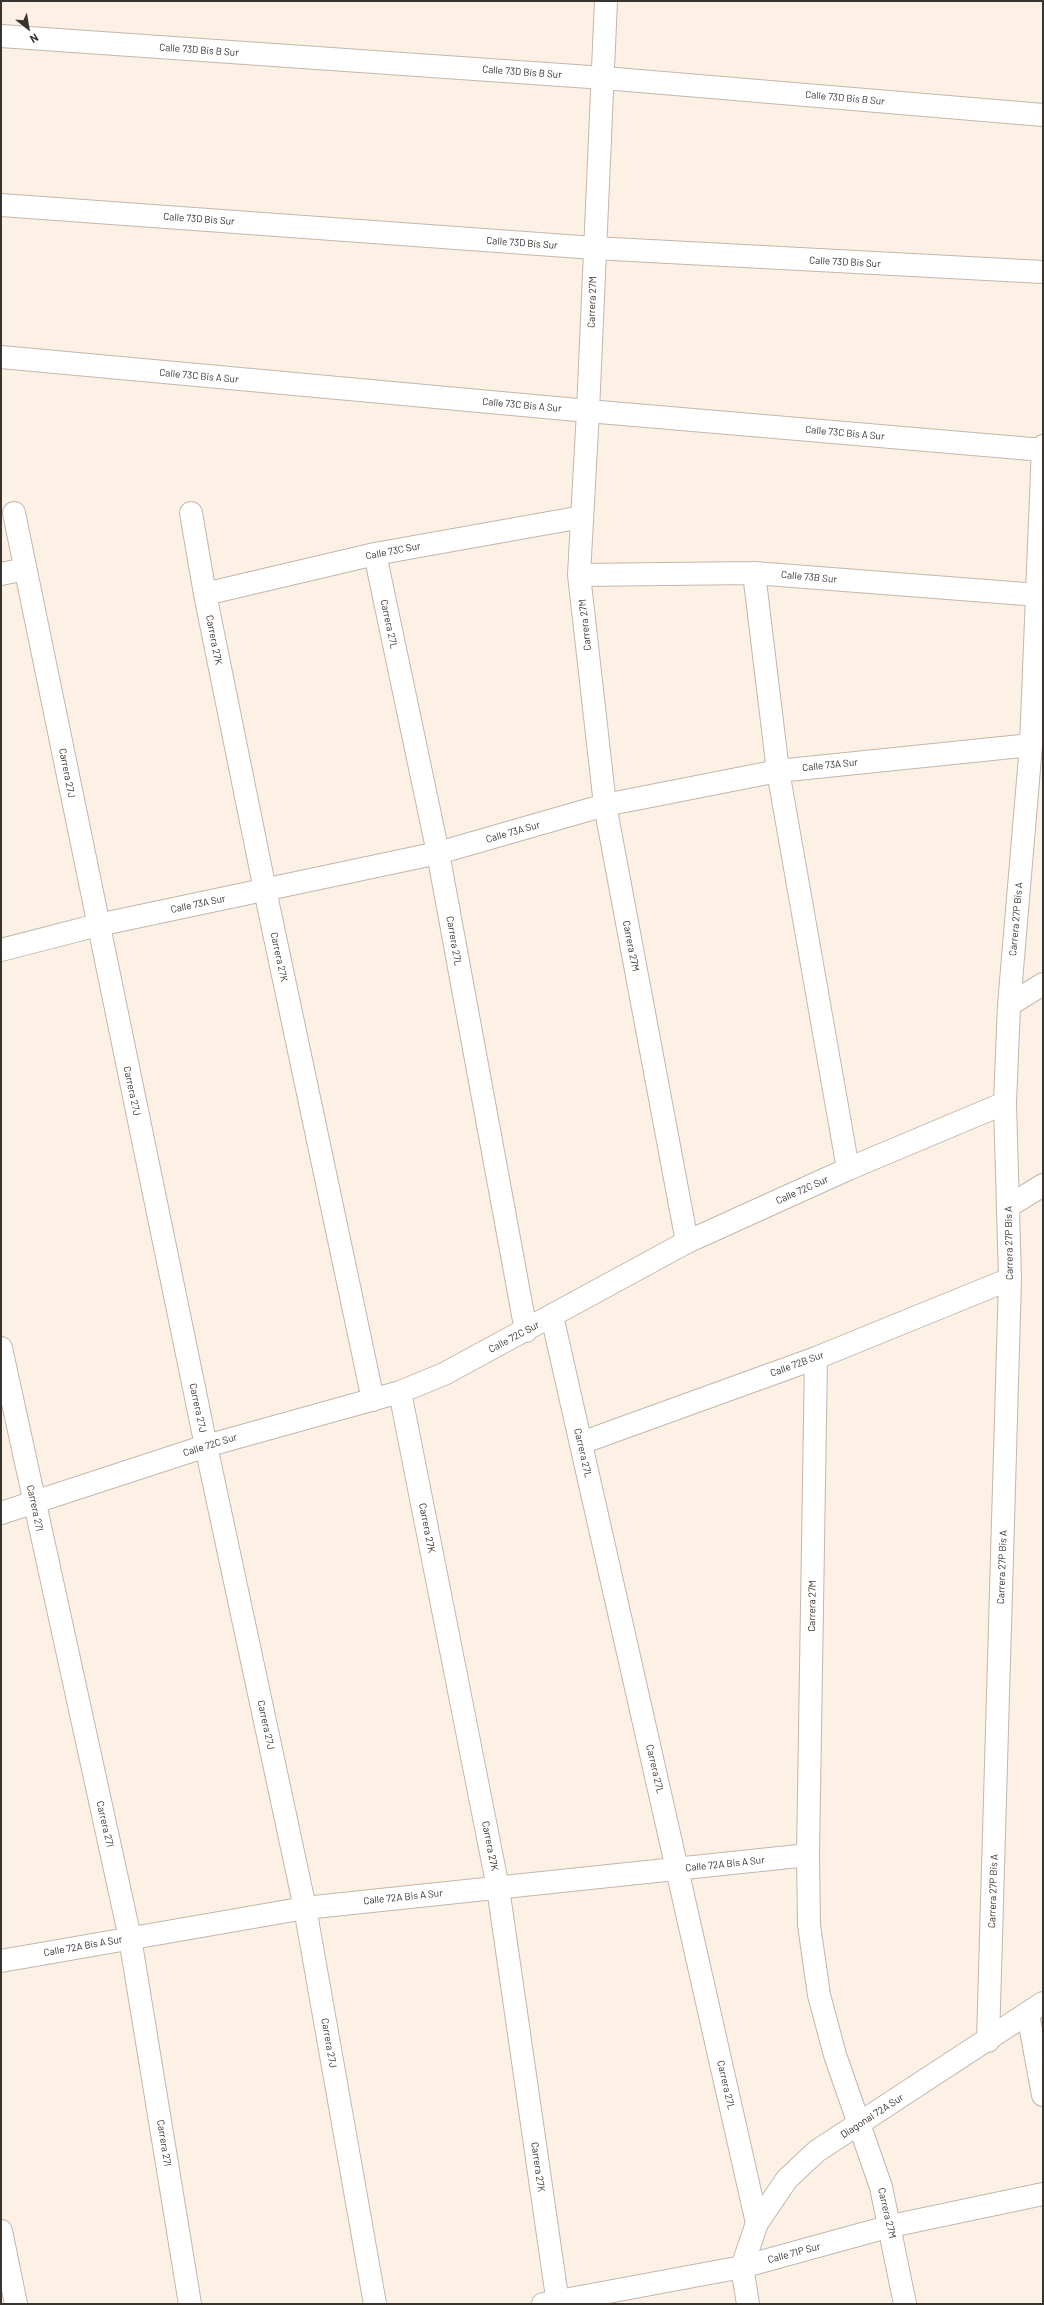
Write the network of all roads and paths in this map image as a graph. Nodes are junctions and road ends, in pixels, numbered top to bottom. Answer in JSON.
{"nodes":[{"id":1,"x":606,"y":1,"type":"edge"},
{"id":2,"x":1,"y":36,"type":"edge"},
{"id":3,"x":604,"y":78,"type":"junction"},
{"id":4,"x":1043,"y":115,"type":"edge"},
{"id":5,"x":1,"y":205,"type":"edge"},
{"id":6,"x":594,"y":248,"type":"junction"},
{"id":7,"x":1043,"y":272,"type":"edge"},
{"id":8,"x":1,"y":357,"type":"edge"},
{"id":9,"x":588,"y":411,"type":"junction"},
{"id":10,"x":1043,"y":446,"type":"edge"},
{"id":11,"x":1043,"y":450,"type":"edge"},
{"id":12,"x":14,"y":513,"type":"dead end"},
{"id":13,"x":191,"y":513,"type":"dead end"},
{"id":14,"x":582,"y":517,"type":"junction"},
{"id":15,"x":375,"y":554,"type":"junction"},
{"id":16,"x":25,"y":569,"type":"junction"},
{"id":17,"x":754,"y":573,"type":"junction"},
{"id":18,"x":1,"y":574,"type":"edge"},
{"id":19,"x":579,"y":575,"type":"junction"},
{"id":20,"x":205,"y":594,"type":"junction"},
{"id":21,"x":1040,"y":599,"type":"edge"},
{"id":22,"x":1030,"y":745,"type":"junction"},
{"id":23,"x":778,"y":771,"type":"junction"},
{"id":24,"x":605,"y":805,"type":"junction"},
{"id":25,"x":438,"y":853,"type":"junction"},
{"id":26,"x":265,"y":890,"type":"junction"},
{"id":27,"x":98,"y":926,"type":"junction"},
{"id":28,"x":1,"y":950,"type":"edge"},
{"id":29,"x":1043,"y":984,"type":"edge"},
{"id":30,"x":1009,"y":1005,"type":"junction"},
{"id":31,"x":1005,"y":1103,"type":"junction"},
{"id":32,"x":848,"y":1169,"type":"junction"},
{"id":33,"x":1043,"y":1185,"type":"edge"},
{"id":34,"x":1009,"y":1206,"type":"junction"},
{"id":35,"x":687,"y":1242,"type":"junction"},
{"id":36,"x":1010,"y":1279,"type":"junction"},
{"id":37,"x":552,"y":1316,"type":"junction"},
{"id":38,"x":526,"y":1331,"type":"junction"},
{"id":39,"x":1,"y":1348,"type":"edge"},
{"id":40,"x":816,"y":1358,"type":"junction"},
{"id":41,"x":400,"y":1392,"type":"junction"},
{"id":42,"x":373,"y":1400,"type":"junction"},
{"id":43,"x":581,"y":1443,"type":"junction"},
{"id":44,"x":206,"y":1446,"type":"junction"},
{"id":45,"x":34,"y":1504,"type":"junction"},
{"id":46,"x":1,"y":1513,"type":"edge"},
{"id":47,"x":808,"y":1855,"type":"junction"},
{"id":48,"x":677,"y":1870,"type":"junction"},
{"id":49,"x":498,"y":1888,"type":"junction"},
{"id":50,"x":305,"y":1908,"type":"junction"},
{"id":51,"x":130,"y":1938,"type":"junction"},
{"id":52,"x":1,"y":1960,"type":"edge"},
{"id":53,"x":1035,"y":2009,"type":"edge"},
{"id":54,"x":988,"y":2041,"type":"junction"},
{"id":55,"x":1043,"y":2096,"type":"edge"},
{"id":56,"x":858,"y":2125,"type":"junction"},
{"id":57,"x":1043,"y":2194,"type":"edge"},
{"id":58,"x":757,"y":2223,"type":"junction"},
{"id":59,"x":891,"y":2226,"type":"junction"},
{"id":60,"x":1,"y":2230,"type":"edge"},
{"id":61,"x":742,"y":2267,"type":"junction"},
{"id":62,"x":553,"y":2303,"type":"edge"},
{"id":63,"x":16,"y":2304,"type":"edge"},
{"id":64,"x":190,"y":2304,"type":"edge"},
{"id":65,"x":375,"y":2304,"type":"edge"},
{"id":66,"x":748,"y":2304,"type":"edge"},
{"id":67,"x":905,"y":2304,"type":"edge"}],
"edges":[{"from":1,"to":3,"type":"street","name":"Carrera 27M"},
{"from":2,"to":3,"type":"street","name":"Calle 73D Bis B Sur"},
{"from":3,"to":4,"type":"street","name":"Calle 73D Bis B Sur"},
{"from":3,"to":6,"type":"street","name":"Carrera 27M"},
{"from":5,"to":6,"type":"street","name":"Calle 73D Bis Sur"},
{"from":6,"to":7,"type":"street","name":"Calle 73D Bis Sur"},
{"from":6,"to":9,"type":"street","name":"Carrera 27M"},
{"from":8,"to":9,"type":"street","name":"Calle 73C Bis A Sur"},
{"from":9,"to":11,"type":"street","name":"Calle 73C Bis A Sur"},
{"from":9,"to":14,"type":"street","name":"Carrera 27M"},
{"from":10,"to":11,"type":"street","name":"Carrera 27P Bis A"},
{"from":11,"to":21,"type":"street","name":"Carrera 27P Bis A"},
{"from":12,"to":16,"type":"street","name":"Carrera 27J"},
{"from":13,"to":20,"type":"street","name":"Carrera 27K"},
{"from":14,"to":15,"type":"street","name":"Calle 73C Sur"},
{"from":14,"to":19,"type":"street","name":"Carrera 27M"},
{"from":15,"to":20,"type":"street","name":"Calle 73C Sur"},
{"from":15,"to":25,"type":"street","name":"Carrera 27L"},
{"from":16,"to":18,"type":"street"},
{"from":16,"to":27,"type":"street","name":"Carrera 27J"},
{"from":17,"to":19,"type":"street","name":"Calle 73B Sur"},
{"from":17,"to":21,"type":"street","name":"Calle 73B Sur"},
{"from":17,"to":23,"type":"street"},
{"from":19,"to":24,"type":"street","name":"Carrera 27M"},
{"from":20,"to":26,"type":"street","name":"Carrera 27K"},
{"from":21,"to":22,"type":"street","name":"Carrera 27P Bis A"},
{"from":22,"to":23,"type":"street","name":"Calle 73A Sur"},
{"from":22,"to":30,"type":"street","name":"Carrera 27P Bis A"},
{"from":23,"to":24,"type":"street","name":"Calle 73A Sur"},
{"from":23,"to":32,"type":"street"},
{"from":24,"to":25,"type":"street","name":"Calle 73A Sur"},
{"from":24,"to":35,"type":"street","name":"Carrera 27M"},
{"from":25,"to":26,"type":"street","name":"Calle 73A Sur"},
{"from":25,"to":38,"type":"street","name":"Carrera 27L"},
{"from":26,"to":27,"type":"street","name":"Calle 73A Sur"},
{"from":26,"to":42,"type":"street","name":"Carrera 27K"},
{"from":27,"to":28,"type":"street","name":"Calle 73A Sur"},
{"from":27,"to":44,"type":"street","name":"Carrera 27J"},
{"from":29,"to":30,"type":"street"},
{"from":30,"to":31,"type":"street","name":"Carrera 27P Bis A"},
{"from":31,"to":32,"type":"street","name":"Calle 72C Sur"},
{"from":31,"to":34,"type":"street","name":"Carrera 27P Bis A"},
{"from":32,"to":35,"type":"street","name":"Calle 72C Sur"},
{"from":33,"to":34,"type":"street"},
{"from":34,"to":36,"type":"street","name":"Carrera 27P Bis A"},
{"from":35,"to":37,"type":"street","name":"Calle 72C Sur"},
{"from":36,"to":40,"type":"street","name":"Calle 72B Sur"},
{"from":36,"to":54,"type":"street","name":"Carrera 27P Bis A"},
{"from":37,"to":38,"type":"street","name":"Calle 72C Sur"},
{"from":37,"to":43,"type":"street","name":"Carrera 27L"},
{"from":38,"to":41,"type":"street","name":"Calle 72C Sur"},
{"from":39,"to":45,"type":"street","name":"Carrera 27I"},
{"from":40,"to":43,"type":"street","name":"Calle 72B Sur"},
{"from":40,"to":47,"type":"street","name":"Carrera 27M"},
{"from":41,"to":42,"type":"street","name":"Calle 72C Sur"},
{"from":41,"to":49,"type":"street","name":"Carrera 27K"},
{"from":42,"to":44,"type":"street","name":"Calle 72C Sur"},
{"from":43,"to":48,"type":"street","name":"Carrera 27L"},
{"from":44,"to":45,"type":"street","name":"Calle 72C Sur"},
{"from":44,"to":50,"type":"street","name":"Carrera 27J"},
{"from":45,"to":46,"type":"street","name":"Calle 72C Sur"},
{"from":45,"to":51,"type":"street","name":"Carrera 27I"},
{"from":47,"to":48,"type":"street","name":"Calle 72A Bis A Sur"},
{"from":47,"to":56,"type":"street","name":"Carrera 27M"},
{"from":48,"to":49,"type":"street","name":"Calle 72A Bis A Sur"},
{"from":48,"to":58,"type":"street","name":"Carrera 27L"},
{"from":49,"to":50,"type":"street","name":"Calle 72A Bis A Sur"},
{"from":49,"to":62,"type":"street","name":"Carrera 27K"},
{"from":50,"to":51,"type":"street","name":"Calle 72A Bis A Sur"},
{"from":50,"to":65,"type":"street","name":"Carrera 27J"},
{"from":51,"to":52,"type":"street","name":"Calle 72A Bis A Sur"},
{"from":51,"to":64,"type":"street","name":"Carrera 27I"},
{"from":53,"to":54,"type":"street","name":"Diagonal 72A Sur"},
{"from":53,"to":55,"type":"street"},
{"from":54,"to":56,"type":"street","name":"Diagonal 72A Sur"},
{"from":56,"to":58,"type":"street","name":"Diagonal 72A Sur"},
{"from":56,"to":59,"type":"street","name":"Carrera 27M"},
{"from":57,"to":59,"type":"street","name":"Calle 71P Sur"},
{"from":58,"to":61,"type":"street","name":"Diagonal 72A Sur"},
{"from":59,"to":61,"type":"street","name":"Calle 71P Sur"},
{"from":59,"to":67,"type":"street","name":"Carrera 27M"},
{"from":60,"to":63,"type":"street"},
{"from":61,"to":62,"type":"street","name":"Calle 71P Sur"},
{"from":61,"to":66,"type":"street"}]}
